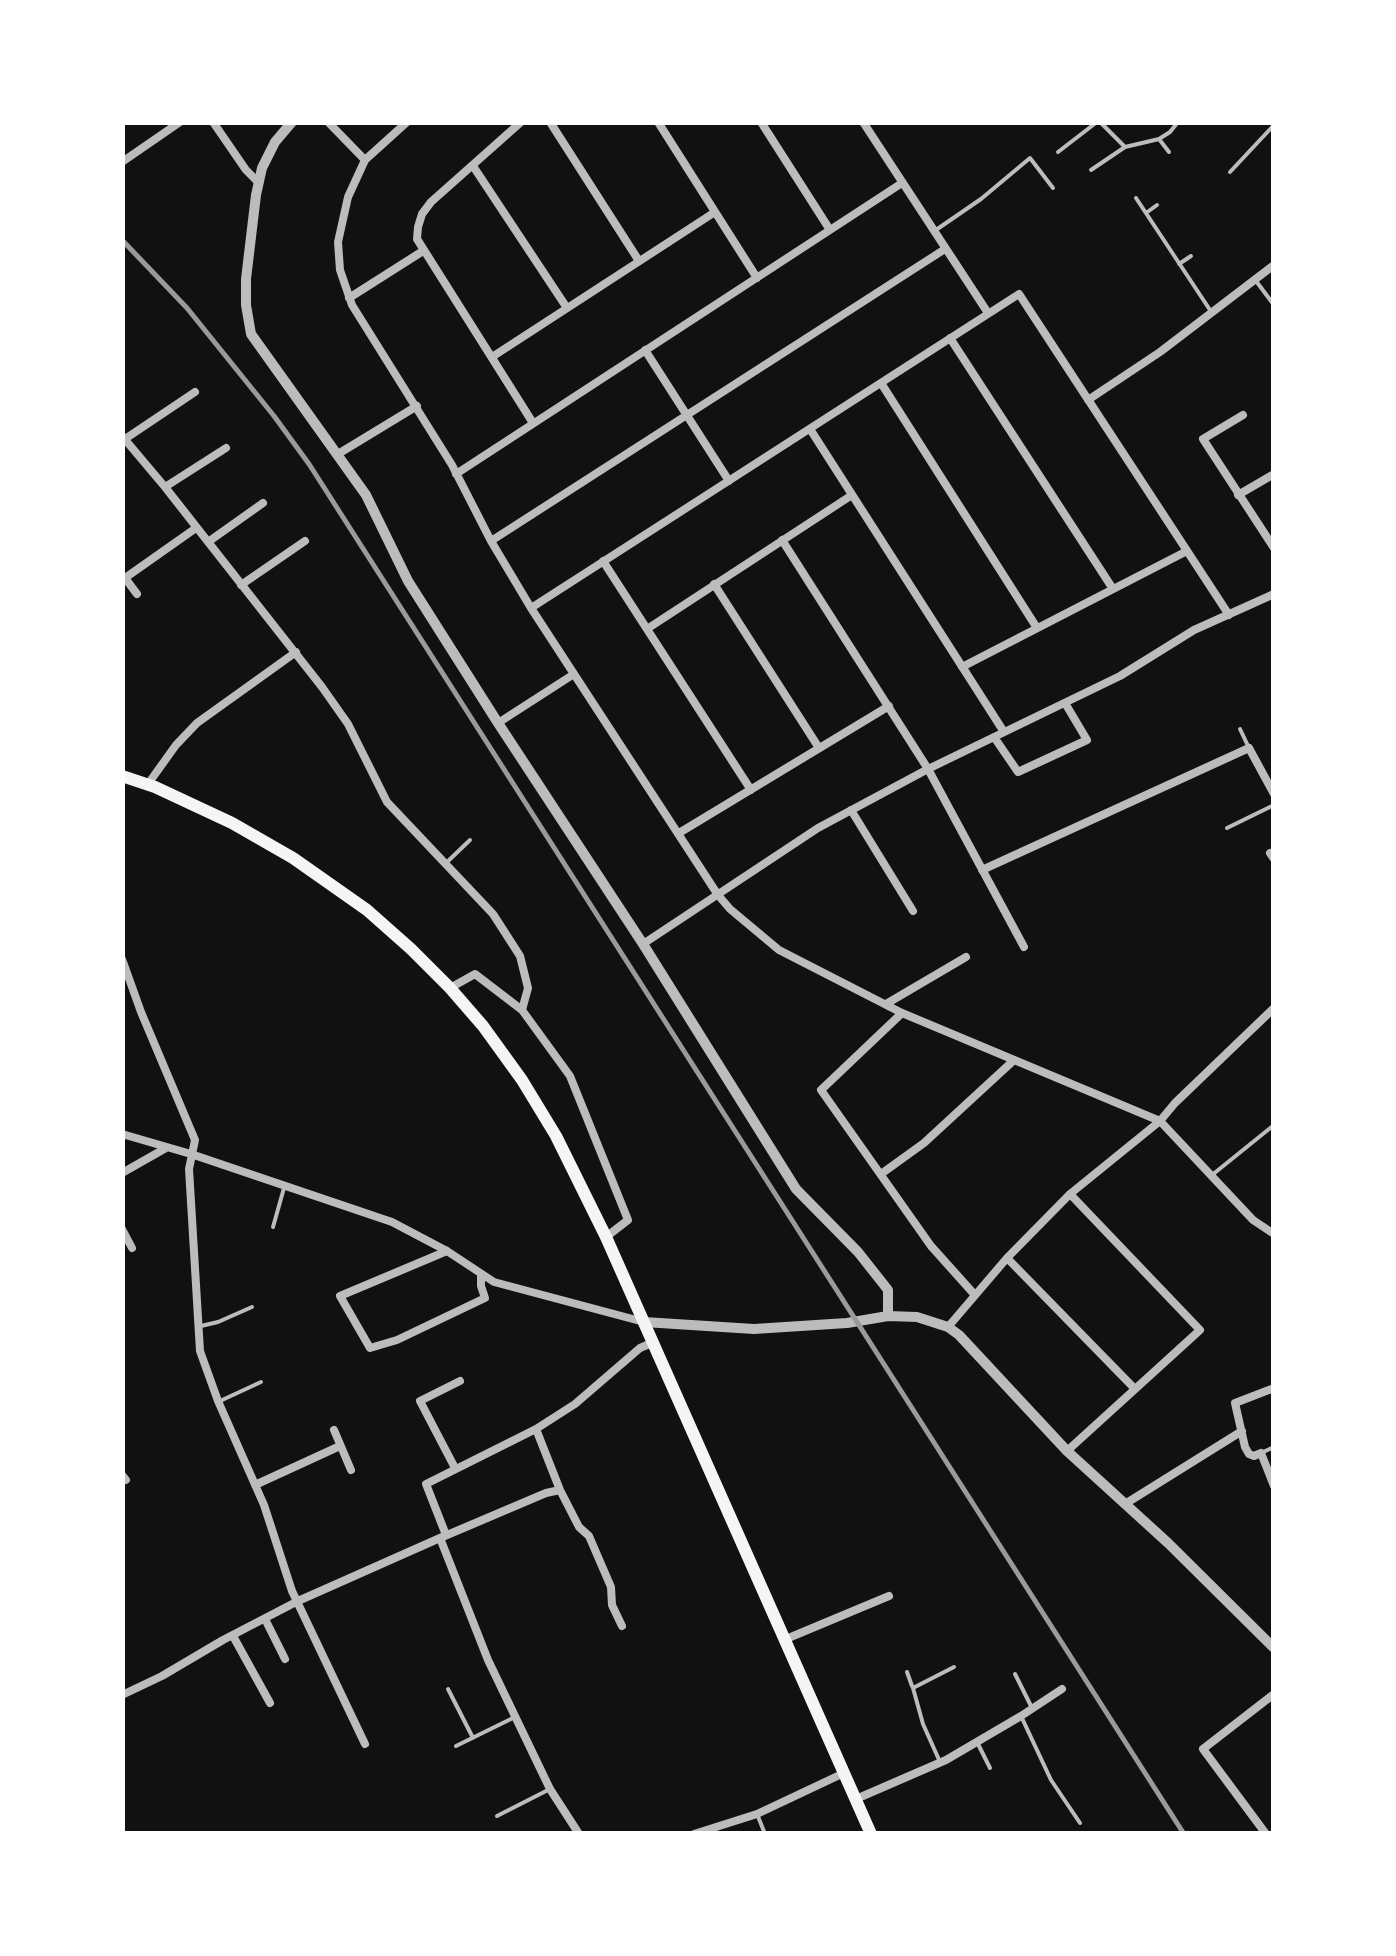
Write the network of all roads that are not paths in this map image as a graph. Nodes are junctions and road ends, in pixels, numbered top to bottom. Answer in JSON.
{"nodes":[{"id":1,"x":180,"y":122,"type":"edge"},
{"id":2,"x":214,"y":122,"type":"edge"},
{"id":3,"x":292,"y":122,"type":"edge"},
{"id":4,"x":328,"y":122,"type":"edge"},
{"id":5,"x":407,"y":122,"type":"edge"},
{"id":6,"x":521,"y":122,"type":"edge"},
{"id":7,"x":550,"y":122,"type":"edge"},
{"id":8,"x":658,"y":122,"type":"edge"},
{"id":9,"x":761,"y":122,"type":"edge"},
{"id":10,"x":862,"y":122,"type":"edge"},
{"id":11,"x":1099,"y":122,"type":"edge"},
{"id":12,"x":1178,"y":122,"type":"edge"},
{"id":13,"x":1274,"y":124,"type":"edge"},
{"id":14,"x":1160,"y":139,"type":"junction"},
{"id":15,"x":1124,"y":147,"type":"junction"},
{"id":16,"x":1058,"y":152,"type":"dead end"},
{"id":17,"x":1169,"y":152,"type":"dead end"},
{"id":18,"x":366,"y":160,"type":"junction"},
{"id":19,"x":122,"y":162,"type":"edge"},
{"id":20,"x":473,"y":166,"type":"junction"},
{"id":21,"x":1091,"y":170,"type":"dead end"},
{"id":22,"x":996,"y":171,"type":"dead end"},
{"id":23,"x":1230,"y":172,"type":"dead end"},
{"id":24,"x":1003,"y":180,"type":"junction"},
{"id":25,"x":258,"y":183,"type":"junction"},
{"id":26,"x":902,"y":183,"type":"junction"},
{"id":27,"x":1053,"y":188,"type":"dead end"},
{"id":28,"x":1136,"y":198,"type":"dead end"},
{"id":29,"x":1157,"y":205,"type":"dead end"},
{"id":30,"x":715,"y":212,"type":"junction"},
{"id":31,"x":1146,"y":214,"type":"junction"},
{"id":32,"x":830,"y":230,"type":"junction"},
{"id":33,"x":934,"y":232,"type":"junction"},
{"id":34,"x":945,"y":249,"type":"junction"},
{"id":35,"x":423,"y":250,"type":"junction"},
{"id":36,"x":1190,"y":256,"type":"dead end"},
{"id":37,"x":639,"y":261,"type":"junction"},
{"id":38,"x":1178,"y":264,"type":"junction"},
{"id":39,"x":1274,"y":265,"type":"edge"},
{"id":40,"x":757,"y":278,"type":"junction"},
{"id":41,"x":1256,"y":280,"type":"junction"},
{"id":42,"x":349,"y":298,"type":"junction"},
{"id":43,"x":1274,"y":306,"type":"edge"},
{"id":44,"x":567,"y":308,"type":"junction"},
{"id":45,"x":1212,"y":313,"type":"junction"},
{"id":46,"x":988,"y":314,"type":"junction"},
{"id":47,"x":950,"y":338,"type":"junction"},
{"id":48,"x":645,"y":350,"type":"junction"},
{"id":49,"x":492,"y":357,"type":"junction"},
{"id":50,"x":881,"y":383,"type":"junction"},
{"id":51,"x":195,"y":392,"type":"dead end"},
{"id":52,"x":1088,"y":400,"type":"junction"},
{"id":53,"x":417,"y":406,"type":"junction"},
{"id":54,"x":1242,"y":415,"type":"dead end"},
{"id":55,"x":687,"y":416,"type":"junction"},
{"id":56,"x":533,"y":423,"type":"junction"},
{"id":57,"x":810,"y":429,"type":"junction"},
{"id":58,"x":124,"y":439,"type":"edge"},
{"id":59,"x":226,"y":448,"type":"dead end"},
{"id":60,"x":338,"y":454,"type":"junction"},
{"id":61,"x":456,"y":474,"type":"junction"},
{"id":62,"x":1274,"y":474,"type":"edge"},
{"id":63,"x":729,"y":481,"type":"junction"},
{"id":64,"x":165,"y":486,"type":"junction"},
{"id":65,"x":852,"y":494,"type":"junction"},
{"id":66,"x":1238,"y":495,"type":"junction"},
{"id":67,"x":263,"y":504,"type":"dead end"},
{"id":68,"x":196,"y":528,"type":"junction"},
{"id":69,"x":782,"y":540,"type":"junction"},
{"id":70,"x":305,"y":541,"type":"dead end"},
{"id":71,"x":492,"y":541,"type":"junction"},
{"id":72,"x":208,"y":542,"type":"junction"},
{"id":73,"x":1274,"y":548,"type":"edge"},
{"id":74,"x":1187,"y":551,"type":"junction"},
{"id":75,"x":603,"y":562,"type":"junction"},
{"id":76,"x":124,"y":576,"type":"edge"},
{"id":77,"x":241,"y":584,"type":"junction"},
{"id":78,"x":714,"y":584,"type":"junction"},
{"id":79,"x":1113,"y":589,"type":"junction"},
{"id":80,"x":138,"y":594,"type":"dead end"},
{"id":81,"x":1274,"y":594,"type":"edge"},
{"id":82,"x":531,"y":608,"type":"junction"},
{"id":83,"x":1229,"y":615,"type":"junction"},
{"id":84,"x":1038,"y":628,"type":"junction"},
{"id":85,"x":646,"y":629,"type":"junction"},
{"id":86,"x":296,"y":652,"type":"junction"},
{"id":87,"x":962,"y":667,"type":"junction"},
{"id":88,"x":574,"y":674,"type":"junction"},
{"id":89,"x":1065,"y":704,"type":"junction"},
{"id":90,"x":889,"y":706,"type":"junction"},
{"id":91,"x":498,"y":724,"type":"junction"},
{"id":92,"x":1240,"y":730,"type":"dead end"},
{"id":93,"x":1004,"y":732,"type":"junction"},
{"id":94,"x":994,"y":737,"type":"junction"},
{"id":95,"x":819,"y":748,"type":"junction"},
{"id":96,"x":1250,"y":748,"type":"junction"},
{"id":97,"x":928,"y":769,"type":"junction"},
{"id":98,"x":122,"y":776,"type":"edge"},
{"id":99,"x":148,"y":784,"type":"junction"},
{"id":100,"x":750,"y":790,"type":"junction"},
{"id":101,"x":1274,"y":794,"type":"edge"},
{"id":102,"x":1274,"y":805,"type":"edge"},
{"id":103,"x":851,"y":810,"type":"junction"},
{"id":104,"x":1227,"y":828,"type":"dead end"},
{"id":105,"x":678,"y":833,"type":"junction"},
{"id":106,"x":470,"y":840,"type":"dead end"},
{"id":107,"x":446,"y":864,"type":"junction"},
{"id":108,"x":982,"y":870,"type":"junction"},
{"id":109,"x":718,"y":895,"type":"junction"},
{"id":110,"x":914,"y":911,"type":"dead end"},
{"id":111,"x":643,"y":944,"type":"junction"},
{"id":112,"x":1024,"y":948,"type":"dead end"},
{"id":113,"x":966,"y":958,"type":"dead end"},
{"id":114,"x":122,"y":959,"type":"edge"},
{"id":115,"x":450,"y":988,"type":"junction"},
{"id":116,"x":886,"y":1004,"type":"junction"},
{"id":117,"x":1274,"y":1008,"type":"edge"},
{"id":118,"x":522,"y":1010,"type":"junction"},
{"id":119,"x":902,"y":1014,"type":"junction"},
{"id":120,"x":1014,"y":1061,"type":"junction"},
{"id":121,"x":1160,"y":1121,"type":"junction"},
{"id":122,"x":1273,"y":1125,"type":"edge"},
{"id":123,"x":122,"y":1134,"type":"edge"},
{"id":124,"x":166,"y":1147,"type":"junction"},
{"id":125,"x":191,"y":1154,"type":"junction"},
{"id":126,"x":122,"y":1173,"type":"edge"},
{"id":127,"x":881,"y":1174,"type":"junction"},
{"id":128,"x":1212,"y":1176,"type":"junction"},
{"id":129,"x":284,"y":1186,"type":"junction"},
{"id":130,"x":1070,"y":1194,"type":"junction"},
{"id":131,"x":274,"y":1227,"type":"dead end"},
{"id":132,"x":122,"y":1229,"type":"edge"},
{"id":133,"x":1274,"y":1234,"type":"edge"},
{"id":134,"x":606,"y":1236,"type":"junction"},
{"id":135,"x":132,"y":1248,"type":"dead end"},
{"id":136,"x":447,"y":1251,"type":"junction"},
{"id":137,"x":1007,"y":1258,"type":"junction"},
{"id":138,"x":481,"y":1275,"type":"junction"},
{"id":139,"x":974,"y":1294,"type":"junction"},
{"id":140,"x":252,"y":1307,"type":"dead end"},
{"id":141,"x":888,"y":1316,"type":"junction"},
{"id":142,"x":644,"y":1322,"type":"junction"},
{"id":143,"x":198,"y":1326,"type":"junction"},
{"id":144,"x":948,"y":1327,"type":"junction"},
{"id":145,"x":654,"y":1342,"type":"junction"},
{"id":146,"x":460,"y":1381,"type":"dead end"},
{"id":147,"x":261,"y":1382,"type":"dead end"},
{"id":148,"x":1274,"y":1388,"type":"edge"},
{"id":149,"x":1135,"y":1389,"type":"junction"},
{"id":150,"x":414,"y":1390,"type":"dead end"},
{"id":151,"x":218,"y":1401,"type":"junction"},
{"id":152,"x":420,"y":1402,"type":"junction"},
{"id":153,"x":536,"y":1429,"type":"junction"},
{"id":154,"x":334,"y":1430,"type":"dead end"},
{"id":155,"x":1242,"y":1432,"type":"junction"},
{"id":156,"x":340,"y":1446,"type":"junction"},
{"id":157,"x":1274,"y":1447,"type":"edge"},
{"id":158,"x":1067,"y":1451,"type":"junction"},
{"id":159,"x":1261,"y":1453,"type":"junction"},
{"id":160,"x":454,"y":1468,"type":"junction"},
{"id":161,"x":352,"y":1470,"type":"dead end"},
{"id":162,"x":255,"y":1485,"type":"junction"},
{"id":163,"x":1274,"y":1486,"type":"edge"},
{"id":164,"x":560,"y":1490,"type":"junction"},
{"id":165,"x":1125,"y":1504,"type":"junction"},
{"id":166,"x":443,"y":1537,"type":"junction"},
{"id":167,"x":889,"y":1596,"type":"dead end"},
{"id":168,"x":298,"y":1601,"type":"junction"},
{"id":169,"x":265,"y":1619,"type":"junction"},
{"id":170,"x":622,"y":1626,"type":"dead end"},
{"id":171,"x":233,"y":1636,"type":"junction"},
{"id":172,"x":786,"y":1639,"type":"junction"},
{"id":173,"x":1274,"y":1648,"type":"edge"},
{"id":174,"x":285,"y":1658,"type":"dead end"},
{"id":175,"x":954,"y":1667,"type":"dead end"},
{"id":176,"x":907,"y":1672,"type":"dead end"},
{"id":177,"x":1015,"y":1674,"type":"dead end"},
{"id":178,"x":913,"y":1688,"type":"junction"},
{"id":179,"x":1062,"y":1688,"type":"dead end"},
{"id":180,"x":448,"y":1689,"type":"dead end"},
{"id":181,"x":1274,"y":1694,"type":"edge"},
{"id":182,"x":122,"y":1695,"type":"edge"},
{"id":183,"x":270,"y":1703,"type":"dead end"},
{"id":184,"x":1032,"y":1708,"type":"junction"},
{"id":185,"x":1021,"y":1716,"type":"junction"},
{"id":186,"x":516,"y":1717,"type":"junction"},
{"id":187,"x":473,"y":1738,"type":"junction"},
{"id":188,"x":976,"y":1742,"type":"junction"},
{"id":189,"x":365,"y":1744,"type":"dead end"},
{"id":190,"x":456,"y":1746,"type":"dead end"},
{"id":191,"x":940,"y":1762,"type":"junction"},
{"id":192,"x":990,"y":1768,"type":"dead end"},
{"id":193,"x":844,"y":1773,"type":"junction"},
{"id":194,"x":550,"y":1788,"type":"junction"},
{"id":195,"x":856,"y":1799,"type":"junction"},
{"id":196,"x":756,"y":1814,"type":"junction"},
{"id":197,"x":498,"y":1816,"type":"dead end"},
{"id":198,"x":1080,"y":1823,"type":"dead end"},
{"id":199,"x":579,"y":1834,"type":"edge"},
{"id":200,"x":694,"y":1834,"type":"edge"},
{"id":201,"x":765,"y":1834,"type":"edge"},
{"id":202,"x":871,"y":1834,"type":"edge"},
{"id":203,"x":1266,"y":1834,"type":"edge"}],
"edges":[{"from":1,"to":19,"type":"street"},
{"from":2,"to":25,"type":"street"},
{"from":3,"to":25,"type":"street"},
{"from":4,"to":18,"type":"street"},
{"from":5,"to":18,"type":"street"},
{"from":6,"to":20,"type":"street"},
{"from":7,"to":37,"type":"street"},
{"from":8,"to":30,"type":"street"},
{"from":9,"to":32,"type":"street"},
{"from":10,"to":26,"type":"street"},
{"from":11,"to":15,"type":"lane"},
{"from":11,"to":16,"type":"lane"},
{"from":12,"to":14,"type":"lane"},
{"from":13,"to":23,"type":"lane"},
{"from":14,"to":15,"type":"lane"},
{"from":14,"to":17,"type":"lane"},
{"from":15,"to":21,"type":"lane"},
{"from":18,"to":42,"type":"street"},
{"from":20,"to":35,"type":"street"},
{"from":20,"to":44,"type":"street"},
{"from":22,"to":24,"type":"lane"},
{"from":24,"to":27,"type":"lane"},
{"from":24,"to":33,"type":"lane"},
{"from":25,"to":60,"type":"street"},
{"from":26,"to":32,"type":"street"},
{"from":26,"to":33,"type":"street"},
{"from":28,"to":31,"type":"lane"},
{"from":29,"to":31,"type":"lane"},
{"from":30,"to":37,"type":"street"},
{"from":30,"to":40,"type":"street"},
{"from":31,"to":38,"type":"lane"},
{"from":32,"to":40,"type":"street"},
{"from":33,"to":34,"type":"street"},
{"from":34,"to":46,"type":"street"},
{"from":34,"to":55,"type":"street"},
{"from":35,"to":42,"type":"street"},
{"from":35,"to":49,"type":"street"},
{"from":36,"to":38,"type":"lane"},
{"from":37,"to":44,"type":"street"},
{"from":38,"to":45,"type":"lane"},
{"from":39,"to":41,"type":"street"},
{"from":40,"to":48,"type":"street"},
{"from":41,"to":43,"type":"lane"},
{"from":41,"to":45,"type":"street"},
{"from":42,"to":53,"type":"street"},
{"from":44,"to":49,"type":"street"},
{"from":45,"to":52,"type":"street"},
{"from":46,"to":47,"type":"street"},
{"from":46,"to":52,"type":"street"},
{"from":47,"to":50,"type":"street"},
{"from":47,"to":79,"type":"street"},
{"from":48,"to":55,"type":"street"},
{"from":48,"to":56,"type":"street"},
{"from":49,"to":56,"type":"street"},
{"from":50,"to":57,"type":"street"},
{"from":50,"to":84,"type":"street"},
{"from":51,"to":58,"type":"street"},
{"from":52,"to":74,"type":"street"},
{"from":53,"to":60,"type":"street"},
{"from":53,"to":61,"type":"street"},
{"from":54,"to":66,"type":"street"},
{"from":55,"to":63,"type":"street"},
{"from":55,"to":71,"type":"street"},
{"from":56,"to":61,"type":"street"},
{"from":57,"to":63,"type":"street"},
{"from":57,"to":65,"type":"street"},
{"from":58,"to":64,"type":"street"},
{"from":59,"to":64,"type":"street"},
{"from":60,"to":91,"type":"street"},
{"from":61,"to":71,"type":"street"},
{"from":62,"to":66,"type":"street"},
{"from":63,"to":75,"type":"street"},
{"from":64,"to":68,"type":"street"},
{"from":65,"to":69,"type":"street"},
{"from":65,"to":87,"type":"street"},
{"from":66,"to":73,"type":"street"},
{"from":67,"to":72,"type":"street"},
{"from":68,"to":72,"type":"street"},
{"from":68,"to":76,"type":"street"},
{"from":69,"to":78,"type":"street"},
{"from":69,"to":90,"type":"street"},
{"from":70,"to":77,"type":"street"},
{"from":71,"to":82,"type":"street"},
{"from":72,"to":77,"type":"street"},
{"from":74,"to":79,"type":"street"},
{"from":74,"to":83,"type":"street"},
{"from":75,"to":82,"type":"street"},
{"from":75,"to":85,"type":"street"},
{"from":76,"to":80,"type":"street"},
{"from":77,"to":86,"type":"street"},
{"from":78,"to":85,"type":"street"},
{"from":78,"to":95,"type":"street"},
{"from":79,"to":84,"type":"street"},
{"from":81,"to":83,"type":"street"},
{"from":82,"to":88,"type":"street"},
{"from":83,"to":89,"type":"street"},
{"from":84,"to":87,"type":"street"},
{"from":85,"to":100,"type":"street"},
{"from":86,"to":99,"type":"street"},
{"from":86,"to":107,"type":"street"},
{"from":87,"to":93,"type":"street"},
{"from":88,"to":91,"type":"street"},
{"from":88,"to":105,"type":"street"},
{"from":89,"to":93,"type":"street"},
{"from":89,"to":94,"type":"street"},
{"from":90,"to":95,"type":"street"},
{"from":90,"to":97,"type":"street"},
{"from":91,"to":111,"type":"street"},
{"from":92,"to":96,"type":"lane"},
{"from":93,"to":94,"type":"street"},
{"from":94,"to":97,"type":"street"},
{"from":95,"to":100,"type":"street"},
{"from":96,"to":101,"type":"street"},
{"from":96,"to":108,"type":"street"},
{"from":97,"to":103,"type":"street"},
{"from":97,"to":108,"type":"street"},
{"from":98,"to":99,"type":"highway"},
{"from":99,"to":115,"type":"highway"},
{"from":100,"to":105,"type":"street"},
{"from":102,"to":104,"type":"lane"},
{"from":103,"to":109,"type":"street"},
{"from":103,"to":110,"type":"street"},
{"from":105,"to":109,"type":"street"},
{"from":106,"to":107,"type":"lane"},
{"from":107,"to":118,"type":"street"},
{"from":108,"to":112,"type":"street"},
{"from":109,"to":111,"type":"street"},
{"from":109,"to":116,"type":"street"},
{"from":111,"to":141,"type":"street"},
{"from":113,"to":116,"type":"street"},
{"from":114,"to":125,"type":"street"},
{"from":115,"to":118,"type":"street"},
{"from":115,"to":134,"type":"highway"},
{"from":116,"to":119,"type":"street"},
{"from":117,"to":121,"type":"street"},
{"from":118,"to":134,"type":"street"},
{"from":119,"to":120,"type":"street"},
{"from":119,"to":127,"type":"street"},
{"from":120,"to":121,"type":"street"},
{"from":120,"to":127,"type":"street"},
{"from":121,"to":128,"type":"street"},
{"from":121,"to":130,"type":"street"},
{"from":122,"to":128,"type":"lane"},
{"from":123,"to":124,"type":"street"},
{"from":124,"to":125,"type":"street"},
{"from":124,"to":126,"type":"street"},
{"from":125,"to":129,"type":"street"},
{"from":125,"to":143,"type":"street"},
{"from":127,"to":139,"type":"street"},
{"from":128,"to":133,"type":"street"},
{"from":129,"to":131,"type":"lane"},
{"from":129,"to":136,"type":"street"},
{"from":130,"to":137,"type":"street"},
{"from":130,"to":149,"type":"street"},
{"from":132,"to":135,"type":"street"},
{"from":134,"to":142,"type":"highway"},
{"from":136,"to":138,"type":"street"},
{"from":136,"to":138,"type":"street"},
{"from":137,"to":139,"type":"street"},
{"from":137,"to":149,"type":"street"},
{"from":138,"to":142,"type":"street"},
{"from":139,"to":144,"type":"street"},
{"from":140,"to":143,"type":"lane"},
{"from":141,"to":142,"type":"street"},
{"from":141,"to":144,"type":"street"},
{"from":142,"to":145,"type":"highway"},
{"from":143,"to":151,"type":"street"},
{"from":144,"to":158,"type":"street"},
{"from":145,"to":153,"type":"street"},
{"from":145,"to":172,"type":"highway"},
{"from":146,"to":152,"type":"street"},
{"from":147,"to":151,"type":"lane"},
{"from":148,"to":155,"type":"street"},
{"from":149,"to":158,"type":"street"},
{"from":150,"to":152,"type":"street"},
{"from":151,"to":162,"type":"street"},
{"from":152,"to":160,"type":"street"},
{"from":153,"to":160,"type":"street"},
{"from":153,"to":164,"type":"street"},
{"from":154,"to":156,"type":"street"},
{"from":155,"to":159,"type":"street"},
{"from":155,"to":165,"type":"street"},
{"from":156,"to":161,"type":"street"},
{"from":156,"to":162,"type":"street"},
{"from":157,"to":159,"type":"lane"},
{"from":158,"to":165,"type":"street"},
{"from":159,"to":163,"type":"street"},
{"from":160,"to":166,"type":"street"},
{"from":162,"to":168,"type":"street"},
{"from":164,"to":166,"type":"street"},
{"from":164,"to":170,"type":"street"},
{"from":165,"to":173,"type":"street"},
{"from":166,"to":168,"type":"street"},
{"from":166,"to":186,"type":"street"},
{"from":167,"to":172,"type":"street"},
{"from":168,"to":169,"type":"street"},
{"from":168,"to":189,"type":"street"},
{"from":169,"to":171,"type":"street"},
{"from":169,"to":174,"type":"street"},
{"from":171,"to":182,"type":"street"},
{"from":171,"to":183,"type":"street"},
{"from":172,"to":193,"type":"highway"},
{"from":175,"to":178,"type":"lane"},
{"from":176,"to":178,"type":"lane"},
{"from":177,"to":184,"type":"lane"},
{"from":178,"to":191,"type":"lane"},
{"from":179,"to":184,"type":"street"},
{"from":180,"to":187,"type":"lane"},
{"from":181,"to":203,"type":"street"},
{"from":184,"to":185,"type":"street"},
{"from":185,"to":188,"type":"street"},
{"from":185,"to":198,"type":"lane"},
{"from":186,"to":187,"type":"lane"},
{"from":186,"to":194,"type":"street"},
{"from":187,"to":190,"type":"lane"},
{"from":188,"to":191,"type":"street"},
{"from":188,"to":192,"type":"lane"},
{"from":191,"to":195,"type":"street"},
{"from":193,"to":195,"type":"highway"},
{"from":193,"to":196,"type":"street"},
{"from":194,"to":197,"type":"lane"},
{"from":194,"to":199,"type":"street"},
{"from":195,"to":202,"type":"highway"},
{"from":196,"to":200,"type":"street"},
{"from":196,"to":201,"type":"lane"}]}
